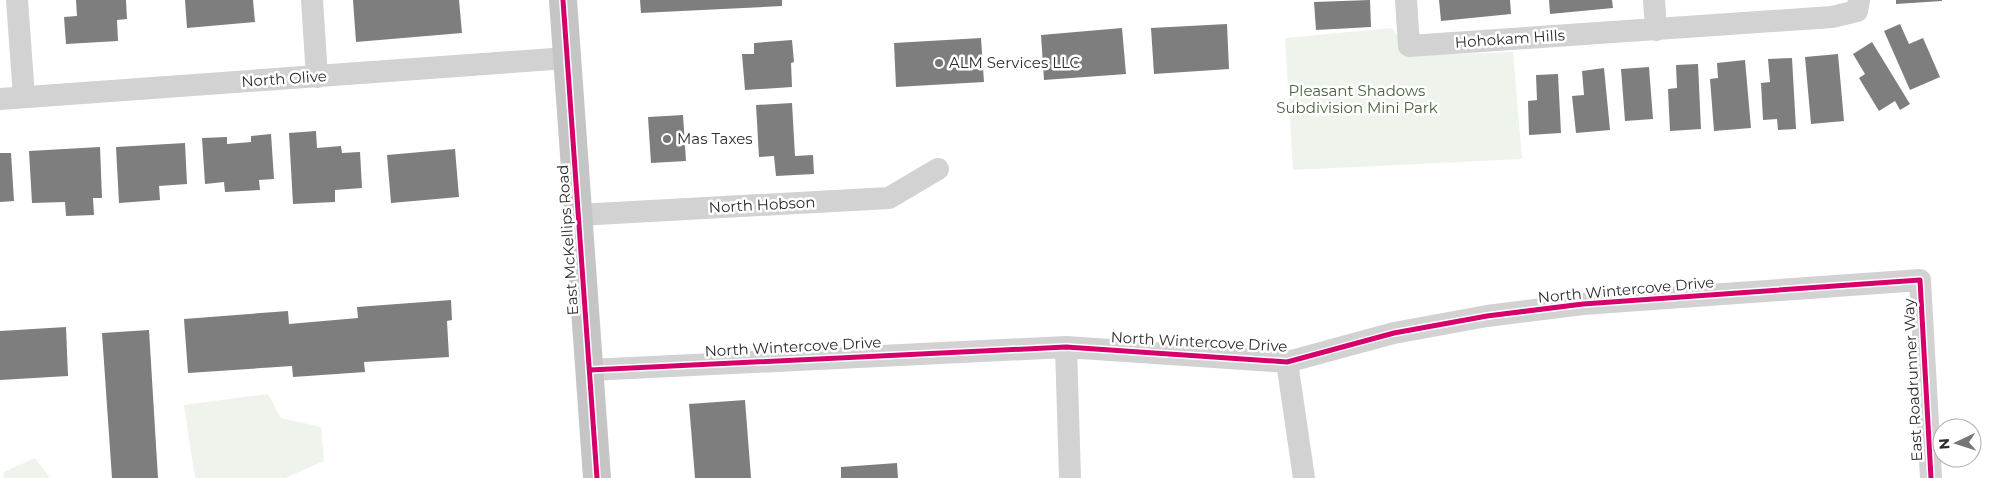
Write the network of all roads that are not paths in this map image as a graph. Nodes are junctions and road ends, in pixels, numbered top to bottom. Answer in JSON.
{"nodes":[{"id":1,"x":17,"y":0,"type":"edge"},
{"id":2,"x":312,"y":0,"type":"edge"},
{"id":3,"x":563,"y":0,"type":"edge"},
{"id":4,"x":1406,"y":0,"type":"edge"},
{"id":5,"x":1654,"y":0,"type":"edge"},
{"id":6,"x":1859,"y":0,"type":"edge"},
{"id":7,"x":1656,"y":30,"type":"junction"},
{"id":8,"x":567,"y":58,"type":"junction"},
{"id":9,"x":317,"y":77,"type":"junction"},
{"id":10,"x":24,"y":97,"type":"junction"},
{"id":11,"x":0,"y":99,"type":"edge"},
{"id":12,"x":938,"y":169,"type":"dead end"},
{"id":13,"x":578,"y":216,"type":"junction"},
{"id":14,"x":1920,"y":280,"type":"joint"},
{"id":15,"x":1066,"y":347,"type":"junction"},
{"id":16,"x":1287,"y":362,"type":"junction"},
{"id":17,"x":590,"y":370,"type":"junction"},
{"id":18,"x":597,"y":478,"type":"edge"},
{"id":19,"x":1070,"y":478,"type":"edge"},
{"id":20,"x":1304,"y":478,"type":"edge"},
{"id":21,"x":1931,"y":478,"type":"edge"}],
"edges":[{"from":1,"to":10,"type":"street"},
{"from":2,"to":9,"type":"street"},
{"from":3,"to":8,"type":"main road","name":"East McKellips Road"},
{"from":4,"to":7,"type":"street","name":"Hohokam Hills"},
{"from":5,"to":7,"type":"street"},
{"from":6,"to":7,"type":"street","name":"Hohokam Hills"},
{"from":8,"to":9,"type":"street","name":"North Olive"},
{"from":8,"to":13,"type":"main road","name":"East McKellips Road"},
{"from":9,"to":10,"type":"street","name":"North Olive"},
{"from":10,"to":11,"type":"street","name":"North Olive"},
{"from":12,"to":13,"type":"street","name":"North Hobson"},
{"from":13,"to":17,"type":"main road","name":"East McKellips Road"},
{"from":14,"to":16,"type":"street","name":"North Wintercove Drive"},
{"from":14,"to":21,"type":"street","name":"East Roadrunner Way"},
{"from":15,"to":16,"type":"street","name":"North Wintercove Drive"},
{"from":15,"to":17,"type":"street","name":"North Wintercove Drive"},
{"from":15,"to":19,"type":"street"},
{"from":16,"to":20,"type":"street"},
{"from":17,"to":18,"type":"main road","name":"East McKellips Road"}]}
